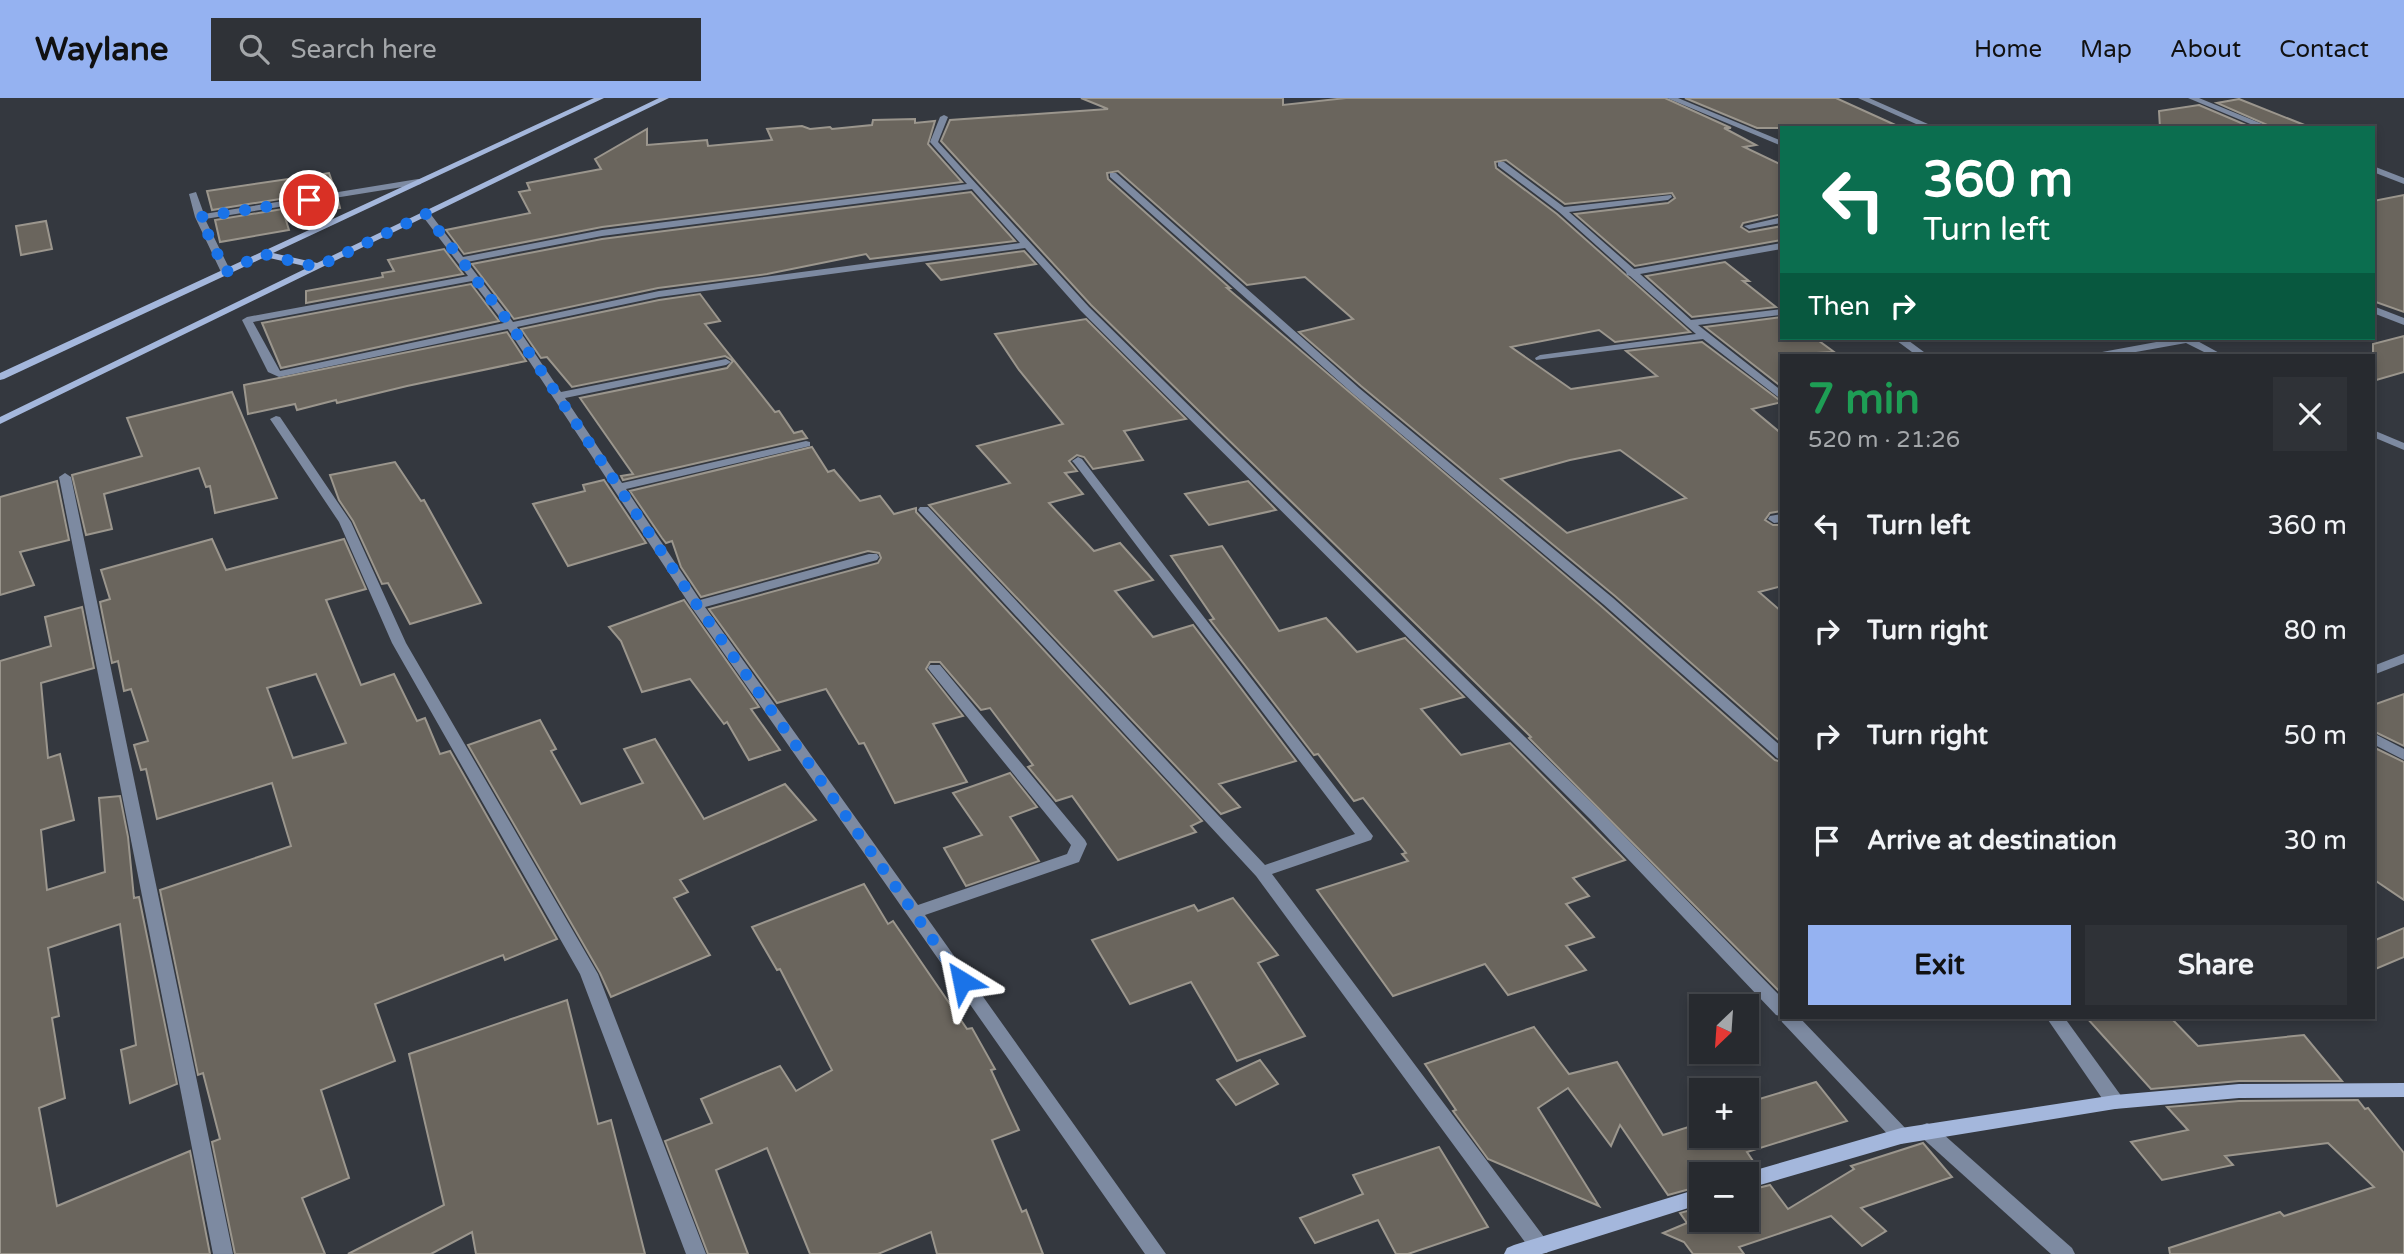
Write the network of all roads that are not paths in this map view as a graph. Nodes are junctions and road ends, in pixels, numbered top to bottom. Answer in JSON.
{"nodes":[{"id":1,"x":600,"y":98,"type":"edge"},
{"id":2,"x":665,"y":98,"type":"edge"},
{"id":3,"x":1671,"y":98,"type":"edge"},
{"id":4,"x":1862,"y":98,"type":"edge"},
{"id":5,"x":2192,"y":98,"type":"edge"},
{"id":6,"x":944,"y":117,"type":"dead end"},
{"id":7,"x":1928,"y":126,"type":"edge"},
{"id":8,"x":2263,"y":126,"type":"edge"},
{"id":9,"x":1780,"y":143,"type":"edge"},
{"id":10,"x":1501,"y":164,"type":"dead end"},
{"id":11,"x":2375,"y":170,"type":"edge"},
{"id":12,"x":1113,"y":175,"type":"dead end"},
{"id":13,"x":2404,"y":181,"type":"edge"},
{"id":14,"x":418,"y":182,"type":"junction"},
{"id":15,"x":973,"y":186,"type":"junction"},
{"id":16,"x":193,"y":194,"type":"dead end"},
{"id":17,"x":1668,"y":197,"type":"dead end"},
{"id":18,"x":1562,"y":210,"type":"junction"},
{"id":19,"x":426,"y":214,"type":"junction"},
{"id":20,"x":200,"y":217,"type":"junction"},
{"id":21,"x":1780,"y":220,"type":"edge"},
{"id":22,"x":1749,"y":226,"type":"dead end"},
{"id":23,"x":1027,"y":245,"type":"junction"},
{"id":24,"x":1780,"y":246,"type":"edge"},
{"id":25,"x":263,"y":254,"type":"junction"},
{"id":26,"x":461,"y":260,"type":"junction"},
{"id":27,"x":317,"y":267,"type":"junction"},
{"id":28,"x":226,"y":272,"type":"junction"},
{"id":29,"x":1630,"y":273,"type":"junction"},
{"id":30,"x":472,"y":278,"type":"junction"},
{"id":31,"x":2375,"y":310,"type":"edge"},
{"id":32,"x":1780,"y":312,"type":"dead end"},
{"id":33,"x":2404,"y":322,"type":"edge"},
{"id":34,"x":1689,"y":323,"type":"junction"},
{"id":35,"x":510,"y":324,"type":"junction"},
{"id":36,"x":1705,"y":336,"type":"junction"},
{"id":37,"x":1901,"y":340,"type":"edge"},
{"id":38,"x":2180,"y":340,"type":"edge"},
{"id":39,"x":2187,"y":340,"type":"edge"},
{"id":40,"x":1922,"y":354,"type":"edge"},
{"id":41,"x":2107,"y":354,"type":"edge"},
{"id":42,"x":2216,"y":354,"type":"edge"},
{"id":43,"x":1540,"y":358,"type":"dead end"},
{"id":44,"x":726,"y":362,"type":"dead end"},
{"id":45,"x":0,"y":377,"type":"edge"},
{"id":46,"x":1780,"y":395,"type":"edge"},
{"id":47,"x":559,"y":396,"type":"junction"},
{"id":48,"x":276,"y":419,"type":"dead end"},
{"id":49,"x":0,"y":421,"type":"edge"},
{"id":50,"x":2375,"y":434,"type":"edge"},
{"id":51,"x":806,"y":444,"type":"dead end"},
{"id":52,"x":2404,"y":447,"type":"edge"},
{"id":53,"x":1078,"y":461,"type":"dead end"},
{"id":54,"x":65,"y":477,"type":"dead end"},
{"id":55,"x":620,"y":487,"type":"junction"},
{"id":56,"x":924,"y":510,"type":"dead end"},
{"id":57,"x":873,"y":556,"type":"dead end"},
{"id":58,"x":697,"y":605,"type":"junction"},
{"id":59,"x":2404,"y":659,"type":"edge"},
{"id":60,"x":935,"y":668,"type":"dead end"},
{"id":61,"x":2375,"y":670,"type":"edge"},
{"id":62,"x":2375,"y":739,"type":"edge"},
{"id":63,"x":1780,"y":753,"type":"edge"},
{"id":64,"x":2404,"y":755,"type":"edge"},
{"id":65,"x":1262,"y":872,"type":"junction"},
{"id":66,"x":914,"y":913,"type":"junction"},
{"id":67,"x":1780,"y":1008,"type":"edge"},
{"id":68,"x":1790,"y":1019,"type":"edge"},
{"id":69,"x":2056,"y":1019,"type":"edge"},
{"id":70,"x":2404,"y":1090,"type":"edge"},
{"id":71,"x":2115,"y":1102,"type":"junction"},
{"id":72,"x":1927,"y":1131,"type":"junction"},
{"id":73,"x":1901,"y":1136,"type":"junction"},
{"id":74,"x":1759,"y":1177,"type":"edge"},
{"id":75,"x":1689,"y":1200,"type":"edge"},
{"id":76,"x":1540,"y":1247,"type":"junction"},
{"id":77,"x":223,"y":1254,"type":"edge"},
{"id":78,"x":696,"y":1254,"type":"edge"},
{"id":79,"x":1156,"y":1254,"type":"edge"},
{"id":80,"x":1514,"y":1254,"type":"edge"},
{"id":81,"x":2065,"y":1254,"type":"edge"}],
"edges":[{"from":1,"to":14,"type":"street"},
{"from":2,"to":19,"type":"street"},
{"from":3,"to":9,"type":"street"},
{"from":4,"to":7,"type":"street"},
{"from":5,"to":8,"type":"street"},
{"from":6,"to":15,"type":"street"},
{"from":10,"to":18,"type":"street"},
{"from":11,"to":13,"type":"street"},
{"from":12,"to":63,"type":"street"},
{"from":14,"to":20,"type":"street"},
{"from":14,"to":25,"type":"street"},
{"from":15,"to":23,"type":"street"},
{"from":15,"to":26,"type":"street"},
{"from":16,"to":20,"type":"street"},
{"from":17,"to":18,"type":"street"},
{"from":18,"to":29,"type":"street"},
{"from":19,"to":26,"type":"street"},
{"from":19,"to":27,"type":"street"},
{"from":20,"to":28,"type":"street"},
{"from":21,"to":22,"type":"street"},
{"from":23,"to":35,"type":"street"},
{"from":23,"to":67,"type":"street"},
{"from":24,"to":29,"type":"street"},
{"from":25,"to":27,"type":"street"},
{"from":25,"to":28,"type":"street"},
{"from":26,"to":30,"type":"street"},
{"from":27,"to":49,"type":"street"},
{"from":28,"to":45,"type":"street"},
{"from":29,"to":34,"type":"street"},
{"from":30,"to":35,"type":"street"},
{"from":30,"to":35,"type":"street"},
{"from":31,"to":33,"type":"street"},
{"from":32,"to":34,"type":"street"},
{"from":34,"to":36,"type":"street"},
{"from":35,"to":47,"type":"street"},
{"from":36,"to":43,"type":"street"},
{"from":36,"to":46,"type":"street"},
{"from":37,"to":40,"type":"street"},
{"from":38,"to":41,"type":"street"},
{"from":39,"to":42,"type":"street"},
{"from":44,"to":47,"type":"street"},
{"from":47,"to":55,"type":"street"},
{"from":48,"to":78,"type":"street"},
{"from":50,"to":52,"type":"street"},
{"from":51,"to":55,"type":"street"},
{"from":53,"to":65,"type":"street"},
{"from":54,"to":77,"type":"street"},
{"from":55,"to":58,"type":"street"},
{"from":56,"to":65,"type":"street"},
{"from":57,"to":58,"type":"street"},
{"from":58,"to":66,"type":"street"},
{"from":59,"to":61,"type":"street"},
{"from":60,"to":66,"type":"street"},
{"from":62,"to":64,"type":"street"},
{"from":65,"to":76,"type":"street"},
{"from":66,"to":79,"type":"street"},
{"from":68,"to":73,"type":"street"},
{"from":69,"to":71,"type":"street"},
{"from":70,"to":71,"type":"street"},
{"from":71,"to":72,"type":"street"},
{"from":72,"to":73,"type":"street"},
{"from":72,"to":81,"type":"street"},
{"from":73,"to":74,"type":"street"},
{"from":75,"to":76,"type":"street"},
{"from":76,"to":80,"type":"street"}]}
